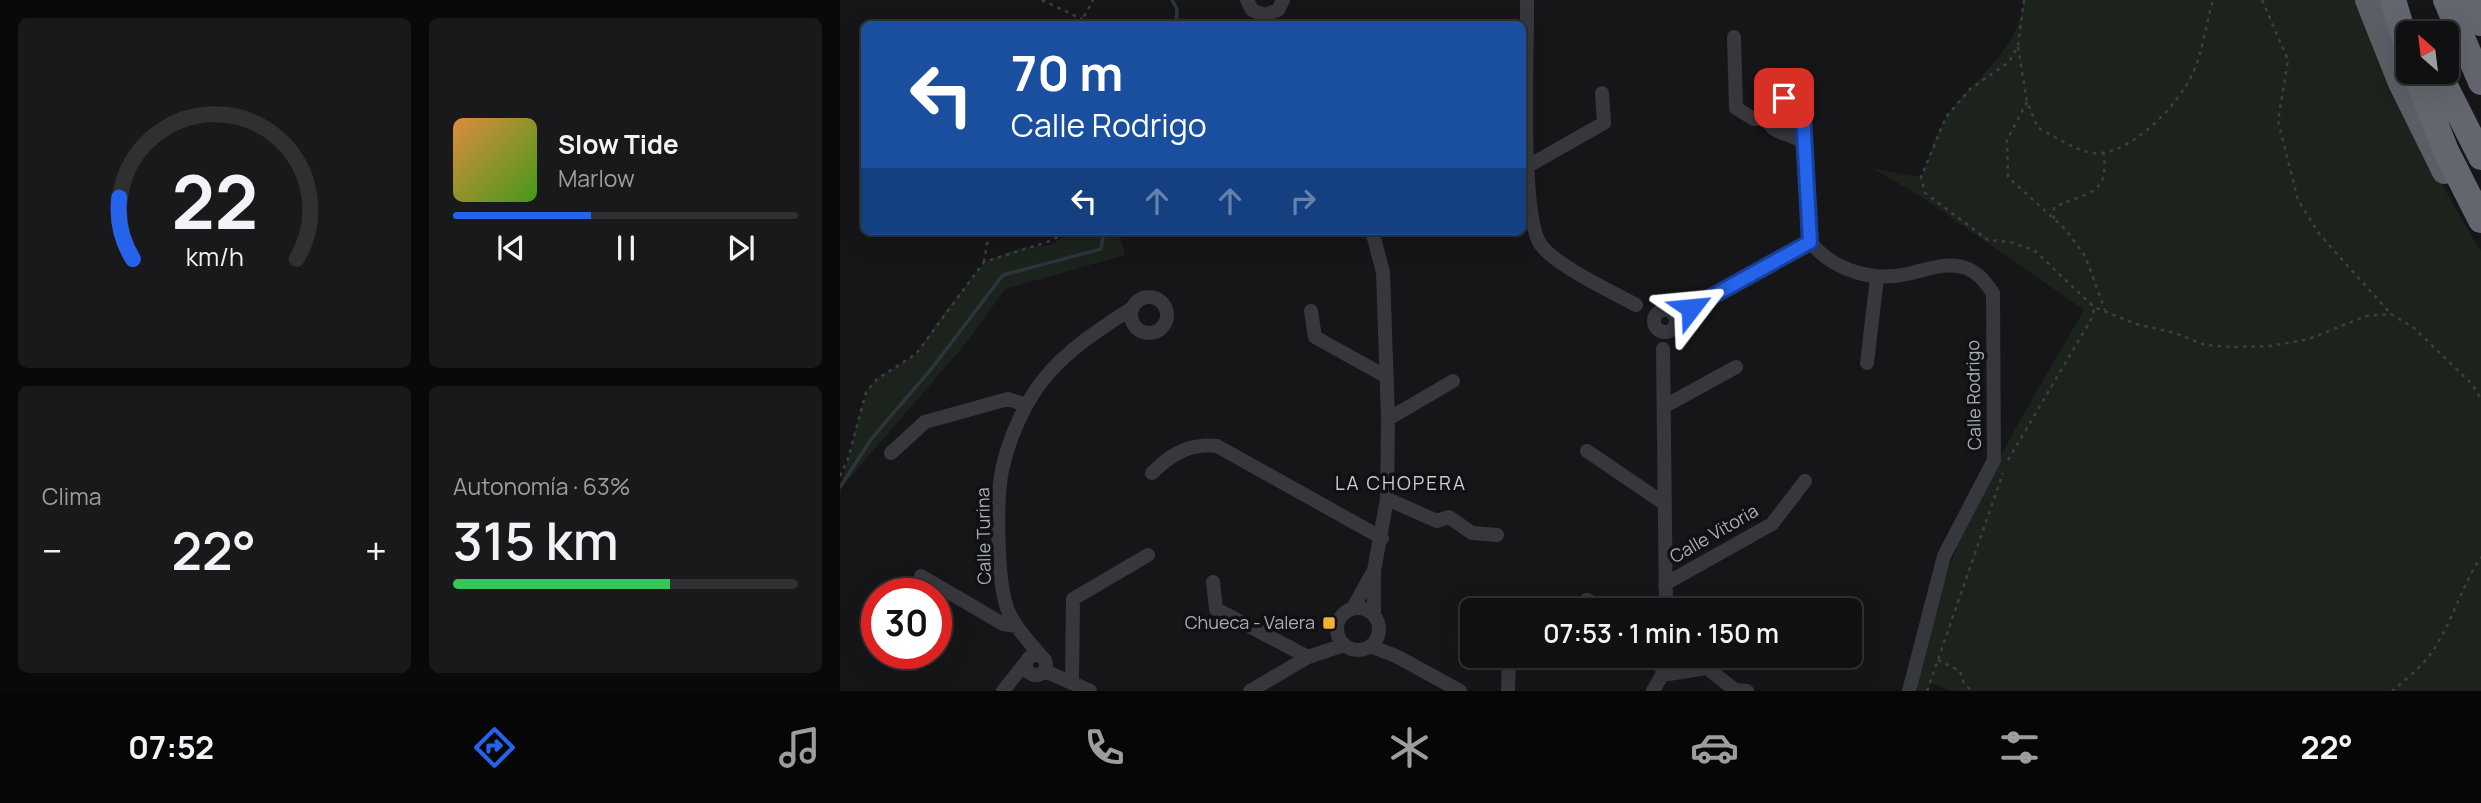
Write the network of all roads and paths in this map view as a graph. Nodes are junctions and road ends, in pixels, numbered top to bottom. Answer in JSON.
{"nodes":[{"id":1,"x":1042,"y":0,"type":"edge"},
{"id":2,"x":1093,"y":0,"type":"edge"},
{"id":3,"x":1247,"y":0,"type":"edge"},
{"id":4,"x":1527,"y":0,"type":"edge"},
{"id":5,"x":2024,"y":0,"type":"edge"},
{"id":6,"x":2213,"y":0,"type":"edge"},
{"id":7,"x":2262,"y":0,"type":"edge"},
{"id":8,"x":2367,"y":0,"type":"edge"},
{"id":9,"x":2393,"y":0,"type":"edge"},
{"id":10,"x":2407,"y":0,"type":"edge"},
{"id":11,"x":2446,"y":0,"type":"edge"},
{"id":12,"x":2469,"y":0,"type":"edge"},
{"id":13,"x":1286,"y":1,"type":"edge"},
{"id":14,"x":1082,"y":19,"type":"joint"},
{"id":15,"x":1254,"y":19,"type":"edge"},
{"id":16,"x":2399,"y":21,"type":"edge"},
{"id":17,"x":2416,"y":21,"type":"edge"},
{"id":18,"x":2481,"y":23,"type":"edge"},
{"id":19,"x":1734,"y":37,"type":"dead end"},
{"id":20,"x":2018,"y":47,"type":"junction"},
{"id":21,"x":1526,"y":49,"type":"edge"},
{"id":22,"x":2481,"y":82,"type":"edge"},
{"id":23,"x":2420,"y":84,"type":"edge"},
{"id":24,"x":2444,"y":84,"type":"edge"},
{"id":25,"x":1602,"y":93,"type":"dead end"},
{"id":26,"x":2027,"y":102,"type":"junction"},
{"id":27,"x":1767,"y":117,"type":"junction"},
{"id":28,"x":1526,"y":121,"type":"edge"},
{"id":29,"x":1801,"y":122,"type":"junction"},
{"id":30,"x":1789,"y":133,"type":"junction"},
{"id":31,"x":1802,"y":141,"type":"junction"},
{"id":32,"x":2103,"y":150,"type":"junction"},
{"id":33,"x":2481,"y":157,"type":"edge"},
{"id":34,"x":1528,"y":166,"type":"junction"},
{"id":35,"x":2054,"y":219,"type":"junction"},
{"id":36,"x":2481,"y":220,"type":"edge"},
{"id":37,"x":2481,"y":234,"type":"edge"},
{"id":38,"x":988,"y":235,"type":"edge"},
{"id":39,"x":1061,"y":235,"type":"edge"},
{"id":40,"x":1374,"y":235,"type":"edge"},
{"id":41,"x":1810,"y":242,"type":"junction"},
{"id":42,"x":984,"y":262,"type":"junction"},
{"id":43,"x":1877,"y":278,"type":"junction"},
{"id":44,"x":2094,"y":307,"type":"junction"},
{"id":45,"x":1132,"y":308,"type":"dead end"},
{"id":46,"x":1311,"y":311,"type":"dead end"},
{"id":47,"x":2106,"y":311,"type":"junction"},
{"id":48,"x":2391,"y":314,"type":"junction"},
{"id":49,"x":1665,"y":322,"type":"junction"},
{"id":50,"x":1867,"y":363,"type":"dead end"},
{"id":51,"x":1737,"y":367,"type":"dead end"},
{"id":52,"x":1387,"y":377,"type":"junction"},
{"id":53,"x":1453,"y":382,"type":"dead end"},
{"id":54,"x":2481,"y":398,"type":"edge"},
{"id":55,"x":1026,"y":405,"type":"junction"},
{"id":56,"x":1665,"y":406,"type":"junction"},
{"id":57,"x":1388,"y":419,"type":"junction"},
{"id":58,"x":1587,"y":451,"type":"dead end"},
{"id":59,"x":891,"y":453,"type":"dead end"},
{"id":60,"x":1152,"y":473,"type":"dead end"},
{"id":61,"x":840,"y":476,"type":"edge"},
{"id":62,"x":1805,"y":481,"type":"dead end"},
{"id":63,"x":1388,"y":499,"type":"junction"},
{"id":64,"x":1665,"y":504,"type":"junction"},
{"id":65,"x":1497,"y":535,"type":"dead end"},
{"id":66,"x":1382,"y":538,"type":"junction"},
{"id":67,"x":1148,"y":555,"type":"dead end"},
{"id":68,"x":2481,"y":557,"type":"edge"},
{"id":69,"x":1374,"y":571,"type":"junction"},
{"id":70,"x":921,"y":576,"type":"dead end"},
{"id":71,"x":1213,"y":582,"type":"dead end"},
{"id":72,"x":1665,"y":584,"type":"junction"},
{"id":73,"x":1666,"y":598,"type":"edge"},
{"id":74,"x":1353,"y":608,"type":"junction"},
{"id":75,"x":1374,"y":614,"type":"junction"},
{"id":76,"x":1337,"y":628,"type":"junction"},
{"id":77,"x":1380,"y":630,"type":"junction"},
{"id":78,"x":1020,"y":631,"type":"junction"},
{"id":79,"x":1344,"y":645,"type":"junction"},
{"id":80,"x":1370,"y":646,"type":"junction"},
{"id":81,"x":1396,"y":656,"type":"junction"},
{"id":82,"x":1308,"y":657,"type":"junction"},
{"id":83,"x":1938,"y":660,"type":"junction"},
{"id":84,"x":1044,"y":668,"type":"junction"},
{"id":85,"x":1509,"y":668,"type":"edge"},
{"id":86,"x":1663,"y":668,"type":"edge"},
{"id":87,"x":1662,"y":675,"type":"junction"},
{"id":88,"x":1275,"y":685,"type":"edge"},
{"id":89,"x":1003,"y":691,"type":"edge"},
{"id":90,"x":1090,"y":691,"type":"edge"},
{"id":91,"x":1250,"y":691,"type":"edge"},
{"id":92,"x":1460,"y":691,"type":"edge"},
{"id":93,"x":1508,"y":691,"type":"edge"},
{"id":94,"x":1653,"y":691,"type":"edge"},
{"id":95,"x":1747,"y":691,"type":"edge"},
{"id":96,"x":1909,"y":691,"type":"edge"},
{"id":97,"x":1927,"y":691,"type":"edge"},
{"id":98,"x":1972,"y":691,"type":"edge"},
{"id":99,"x":2392,"y":691,"type":"edge"}],
"edges":[{"from":1,"to":14,"type":"path"},
{"from":2,"to":14,"type":"path"},
{"from":3,"to":15,"type":"street"},
{"from":4,"to":21,"type":"street"},
{"from":5,"to":20,"type":"path"},
{"from":6,"to":32,"type":"path"},
{"from":7,"to":48,"type":"path"},
{"from":8,"to":37,"type":"highway"},
{"from":9,"to":16,"type":"highway"},
{"from":10,"to":17,"type":"highway"},
{"from":11,"to":22,"type":"highway"},
{"from":12,"to":18,"type":"highway"},
{"from":13,"to":15,"type":"street"},
{"from":19,"to":27,"type":"street"},
{"from":20,"to":26,"type":"path"},
{"from":20,"to":44,"type":"path"},
{"from":23,"to":36,"type":"highway"},
{"from":24,"to":33,"type":"highway"},
{"from":25,"to":34,"type":"street"},
{"from":26,"to":32,"type":"path"},
{"from":26,"to":35,"type":"path"},
{"from":27,"to":29,"type":"street"},
{"from":27,"to":30,"type":"street"},
{"from":28,"to":34,"type":"street"},
{"from":29,"to":30,"type":"street"},
{"from":29,"to":31,"type":"street"},
{"from":30,"to":31,"type":"street"},
{"from":31,"to":41,"type":"street"},
{"from":32,"to":35,"type":"path"},
{"from":34,"to":49,"type":"street"},
{"from":35,"to":47,"type":"path"},
{"from":38,"to":42,"type":"path"},
{"from":39,"to":42,"type":"path"},
{"from":40,"to":52,"type":"street"},
{"from":41,"to":43,"type":"street"},
{"from":41,"to":49,"type":"street"},
{"from":42,"to":61,"type":"path"},
{"from":43,"to":50,"type":"street"},
{"from":43,"to":96,"type":"street","name":"Calle Rodrigo"},
{"from":44,"to":47,"type":"path"},
{"from":44,"to":83,"type":"path"},
{"from":45,"to":55,"type":"street","name":"Calle Turina"},
{"from":46,"to":52,"type":"street"},
{"from":47,"to":48,"type":"path"},
{"from":48,"to":54,"type":"path"},
{"from":49,"to":56,"type":"street","name":"Calle Vitoria"},
{"from":51,"to":56,"type":"street"},
{"from":52,"to":57,"type":"street"},
{"from":53,"to":57,"type":"street"},
{"from":55,"to":59,"type":"street"},
{"from":55,"to":78,"type":"street","name":"Calle Turina"},
{"from":56,"to":64,"type":"street","name":"Calle Vitoria"},
{"from":57,"to":63,"type":"street"},
{"from":58,"to":64,"type":"street"},
{"from":60,"to":66,"type":"street"},
{"from":62,"to":72,"type":"street","name":"Calle Vitoria"},
{"from":63,"to":65,"type":"street"},
{"from":63,"to":66,"type":"street"},
{"from":64,"to":72,"type":"street","name":"Calle Vitoria"},
{"from":66,"to":69,"type":"street"},
{"from":67,"to":84,"type":"street"},
{"from":68,"to":99,"type":"path"},
{"from":69,"to":74,"type":"street"},
{"from":69,"to":75,"type":"street"},
{"from":70,"to":78,"type":"street","name":"Calle Turina"},
{"from":71,"to":82,"type":"street"},
{"from":72,"to":73,"type":"street","name":"Calle Vitoria"},
{"from":74,"to":75,"type":"street"},
{"from":74,"to":76,"type":"street"},
{"from":75,"to":77,"type":"street"},
{"from":76,"to":79,"type":"street"},
{"from":76,"to":82,"type":"street"},
{"from":77,"to":80,"type":"street"},
{"from":77,"to":81,"type":"street"},
{"from":78,"to":84,"type":"street","name":"Calle Turina"},
{"from":79,"to":80,"type":"street"},
{"from":79,"to":82,"type":"street"},
{"from":80,"to":81,"type":"street"},
{"from":81,"to":92,"type":"street"},
{"from":82,"to":88,"type":"street"},
{"from":83,"to":97,"type":"path"},
{"from":83,"to":98,"type":"path"},
{"from":84,"to":89,"type":"street"},
{"from":84,"to":90,"type":"street"},
{"from":85,"to":93,"type":"street"},
{"from":86,"to":87,"type":"street"},
{"from":87,"to":94,"type":"street"},
{"from":87,"to":95,"type":"street"},
{"from":88,"to":91,"type":"street"}]}
